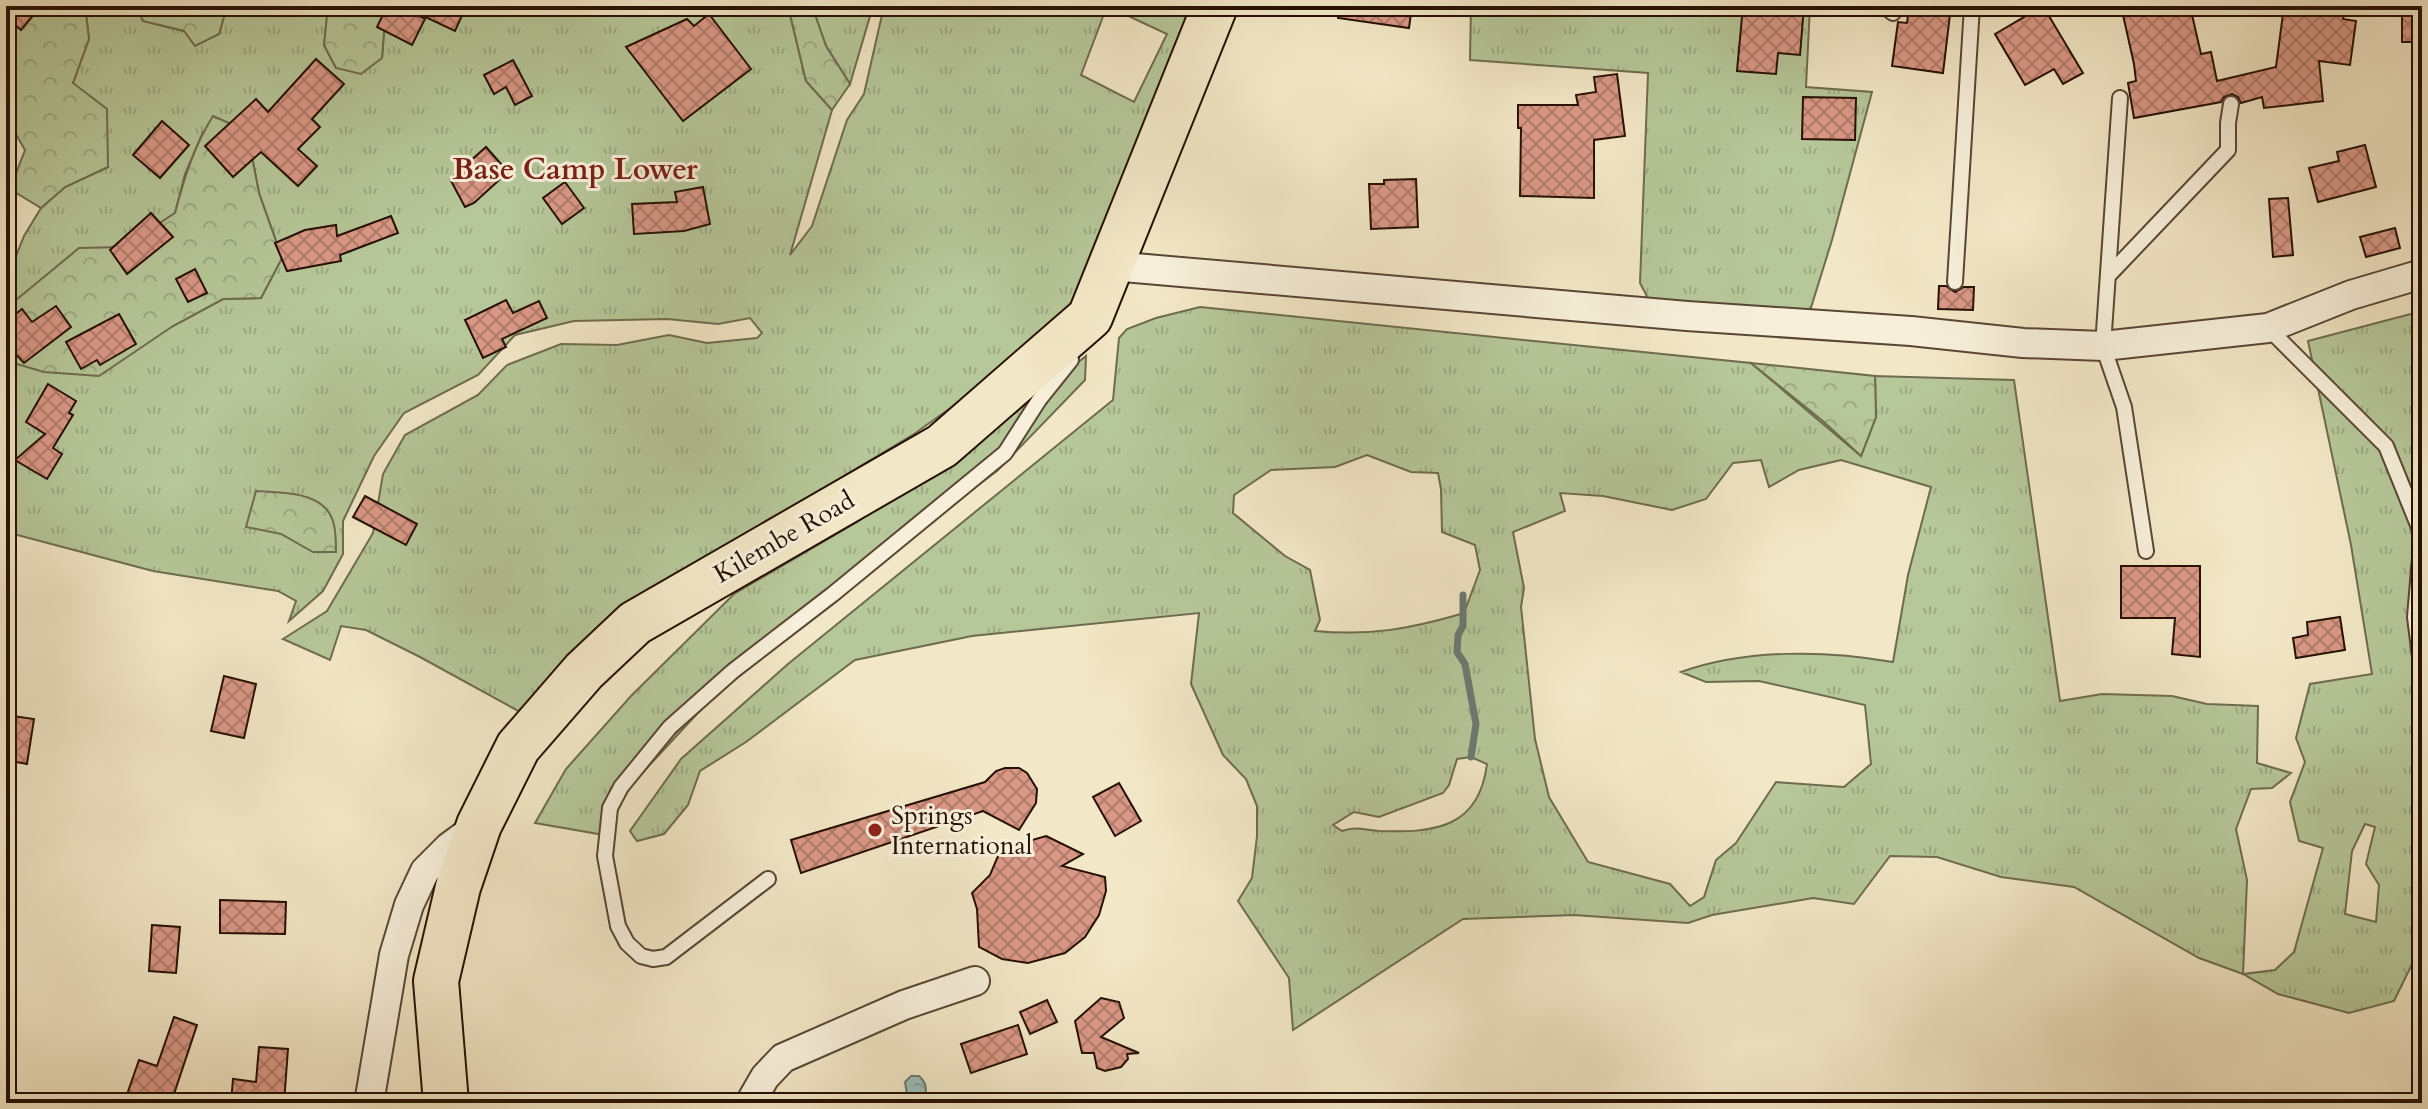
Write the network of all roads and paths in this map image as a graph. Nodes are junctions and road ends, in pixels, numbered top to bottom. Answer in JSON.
{"nodes":[{"id":1,"x":1215,"y":6,"type":"edge"},
{"id":2,"x":1884,"y":6,"type":"edge"},
{"id":3,"x":1897,"y":6,"type":"edge"},
{"id":4,"x":1972,"y":6,"type":"edge"},
{"id":5,"x":2120,"y":98,"type":"dead end"},
{"id":6,"x":2231,"y":104,"type":"dead end"},
{"id":7,"x":1112,"y":266,"type":"junction"},
{"id":8,"x":2422,"y":274,"type":"edge"},
{"id":9,"x":2108,"y":276,"type":"junction"},
{"id":10,"x":1955,"y":282,"type":"dead end"},
{"id":11,"x":2268,"y":328,"type":"junction"},
{"id":12,"x":1086,"y":335,"type":"junction"},
{"id":13,"x":2103,"y":346,"type":"junction"},
{"id":14,"x":2422,"y":535,"type":"edge"},
{"id":15,"x":2146,"y":551,"type":"dead end"},
{"id":16,"x":2422,"y":672,"type":"edge"},
{"id":17,"x":479,"y":825,"type":"junction"},
{"id":18,"x":768,"y":879,"type":"dead end"},
{"id":19,"x":975,"y":981,"type":"dead end"},
{"id":20,"x":369,"y":1103,"type":"edge"},
{"id":21,"x":446,"y":1103,"type":"edge"},
{"id":22,"x":750,"y":1103,"type":"edge"}],
"edges":[{"from":1,"to":7,"type":"main road","name":"Kilembe Road"},
{"from":2,"to":3,"type":"lane"},
{"from":4,"to":10,"type":"lane"},
{"from":5,"to":9,"type":"lane"},
{"from":6,"to":9,"type":"lane"},
{"from":7,"to":12,"type":"main road","name":"Kilembe Road"},
{"from":7,"to":13,"type":"street"},
{"from":8,"to":11,"type":"street"},
{"from":9,"to":13,"type":"lane"},
{"from":11,"to":13,"type":"street"},
{"from":11,"to":14,"type":"lane"},
{"from":12,"to":17,"type":"main road","name":"Kilembe Road"},
{"from":12,"to":18,"type":"lane"},
{"from":13,"to":15,"type":"lane"},
{"from":14,"to":16,"type":"lane"},
{"from":17,"to":20,"type":"street"},
{"from":17,"to":21,"type":"main road","name":"Kilembe Road"},
{"from":19,"to":22,"type":"street"}]}
